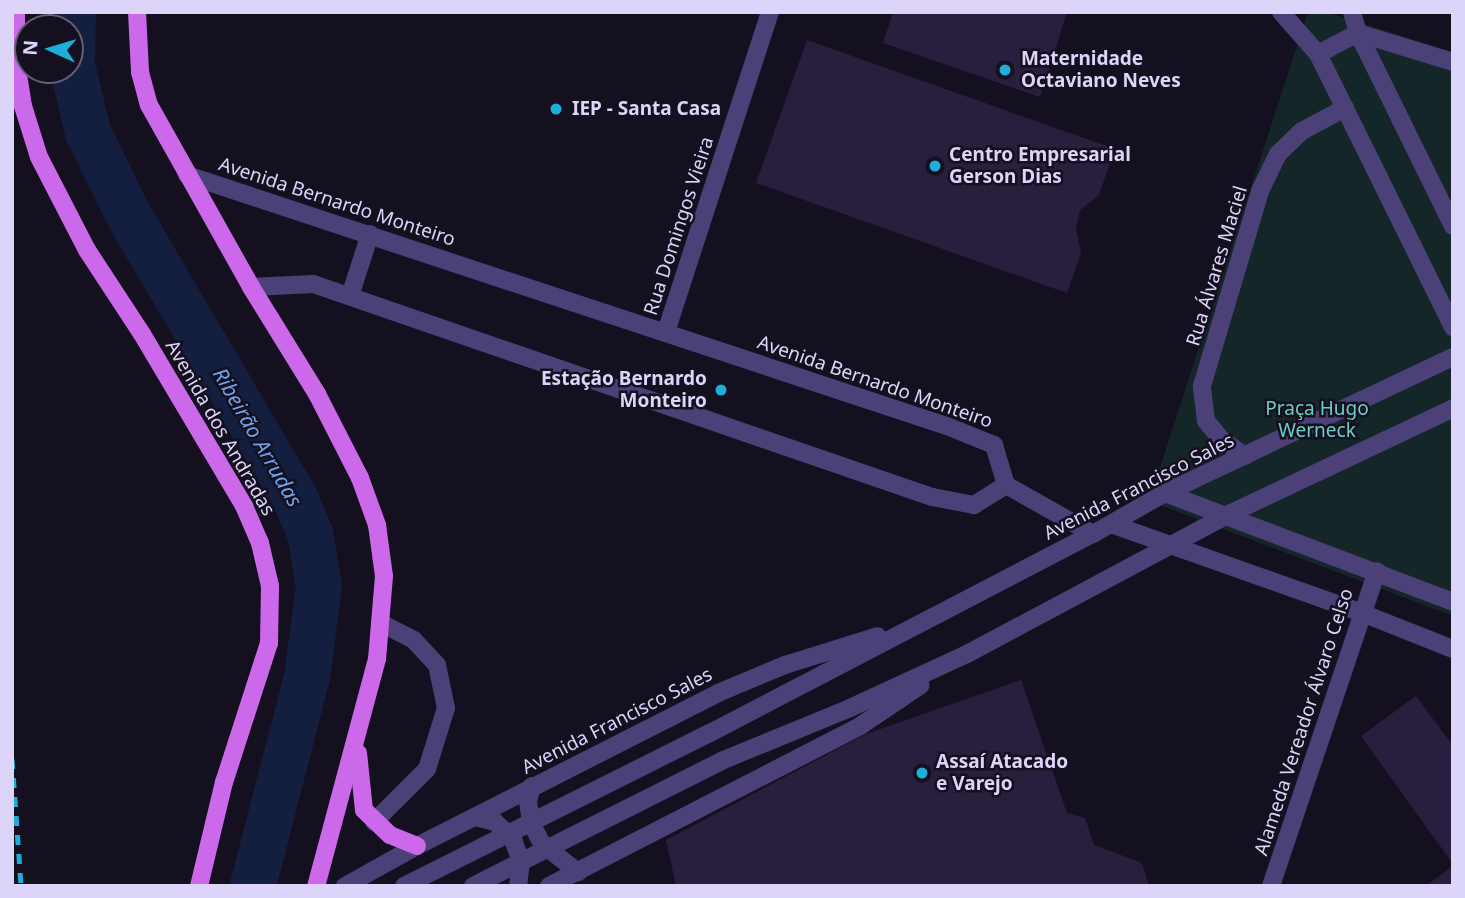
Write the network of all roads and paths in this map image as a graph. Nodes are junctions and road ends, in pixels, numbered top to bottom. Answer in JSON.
{"nodes":[{"id":1,"x":16,"y":12,"type":"edge"},
{"id":2,"x":136,"y":12,"type":"edge"},
{"id":3,"x":770,"y":12,"type":"edge"},
{"id":4,"x":1281,"y":12,"type":"edge"},
{"id":5,"x":1352,"y":12,"type":"edge"},
{"id":6,"x":1358,"y":33,"type":"junction"},
{"id":7,"x":1318,"y":54,"type":"junction"},
{"id":8,"x":1453,"y":62,"type":"edge"},
{"id":9,"x":1345,"y":108,"type":"junction"},
{"id":10,"x":187,"y":175,"type":"junction"},
{"id":11,"x":1453,"y":226,"type":"edge"},
{"id":12,"x":370,"y":234,"type":"junction"},
{"id":13,"x":251,"y":287,"type":"junction"},
{"id":14,"x":350,"y":296,"type":"junction"},
{"id":15,"x":1453,"y":327,"type":"edge"},
{"id":16,"x":666,"y":332,"type":"junction"},
{"id":17,"x":1453,"y":356,"type":"edge"},
{"id":18,"x":1453,"y":408,"type":"edge"},
{"id":19,"x":1245,"y":456,"type":"junction"},
{"id":20,"x":1006,"y":485,"type":"junction"},
{"id":21,"x":1165,"y":493,"type":"junction"},
{"id":22,"x":1225,"y":516,"type":"junction"},
{"id":23,"x":1111,"y":524,"type":"junction"},
{"id":24,"x":1093,"y":534,"type":"junction"},
{"id":25,"x":1171,"y":545,"type":"junction"},
{"id":26,"x":1377,"y":571,"type":"junction"},
{"id":27,"x":1453,"y":602,"type":"edge"},
{"id":28,"x":1362,"y":613,"type":"junction"},
{"id":29,"x":380,"y":623,"type":"junction"},
{"id":30,"x":921,"y":623,"type":"junction"},
{"id":31,"x":1453,"y":649,"type":"edge"},
{"id":32,"x":967,"y":654,"type":"junction"},
{"id":33,"x":358,"y":730,"type":"junction"},
{"id":34,"x":532,"y":786,"type":"junction"},
{"id":35,"x":475,"y":817,"type":"junction"},
{"id":36,"x":373,"y":822,"type":"junction"},
{"id":37,"x":416,"y":846,"type":"junction"},
{"id":38,"x":578,"y":872,"type":"junction"},
{"id":39,"x":199,"y":886,"type":"edge"},
{"id":40,"x":316,"y":886,"type":"edge"},
{"id":41,"x":345,"y":886,"type":"edge"},
{"id":42,"x":404,"y":886,"type":"edge"},
{"id":43,"x":473,"y":886,"type":"edge"},
{"id":44,"x":518,"y":886,"type":"edge"},
{"id":45,"x":550,"y":886,"type":"edge"},
{"id":46,"x":1271,"y":886,"type":"edge"}],
"edges":[{"from":1,"to":39,"type":"main road","name":"Avenida dos Andradas"},
{"from":2,"to":10,"type":"main road"},
{"from":3,"to":16,"type":"street","name":"Rua Domingos Vieira"},
{"from":4,"to":7,"type":"street"},
{"from":5,"to":6,"type":"street"},
{"from":6,"to":7,"type":"street"},
{"from":6,"to":8,"type":"street"},
{"from":6,"to":11,"type":"street"},
{"from":7,"to":9,"type":"street"},
{"from":9,"to":15,"type":"street"},
{"from":9,"to":19,"type":"street","name":"Rua Álvares Maciel"},
{"from":10,"to":12,"type":"street","name":"Avenida Bernardo Monteiro"},
{"from":10,"to":13,"type":"main road"},
{"from":12,"to":14,"type":"street"},
{"from":12,"to":16,"type":"street","name":"Avenida Bernardo Monteiro"},
{"from":13,"to":14,"type":"street"},
{"from":13,"to":29,"type":"main road"},
{"from":14,"to":20,"type":"street"},
{"from":16,"to":20,"type":"street","name":"Avenida Bernardo Monteiro"},
{"from":17,"to":19,"type":"street","name":"Avenida Francisco Sales"},
{"from":18,"to":22,"type":"street"},
{"from":19,"to":21,"type":"street","name":"Avenida Francisco Sales"},
{"from":20,"to":24,"type":"street"},
{"from":21,"to":22,"type":"street"},
{"from":21,"to":23,"type":"street","name":"Avenida Francisco Sales"},
{"from":22,"to":25,"type":"street"},
{"from":22,"to":26,"type":"street"},
{"from":23,"to":24,"type":"street","name":"Avenida Francisco Sales"},
{"from":23,"to":25,"type":"street"},
{"from":24,"to":30,"type":"street","name":"Avenida Francisco Sales"},
{"from":25,"to":28,"type":"street"},
{"from":25,"to":32,"type":"street"},
{"from":26,"to":27,"type":"street"},
{"from":26,"to":28,"type":"street","name":"Alameda Vereador Álvaro Celso"},
{"from":28,"to":31,"type":"street"},
{"from":28,"to":46,"type":"street","name":"Alameda Vereador Álvaro Celso"},
{"from":29,"to":33,"type":"main road"},
{"from":29,"to":36,"type":"street"},
{"from":30,"to":34,"type":"street","name":"Avenida Francisco Sales"},
{"from":30,"to":42,"type":"street","name":"Avenida Francisco Sales","bridge":true},
{"from":32,"to":38,"type":"street"},
{"from":32,"to":43,"type":"street","bridge":true},
{"from":33,"to":36,"type":"main road"},
{"from":33,"to":40,"type":"main road"},
{"from":34,"to":35,"type":"street","name":"Avenida Francisco Sales"},
{"from":34,"to":38,"type":"street"},
{"from":35,"to":37,"type":"street","name":"Avenida Francisco Sales"},
{"from":35,"to":44,"type":"street"},
{"from":36,"to":37,"type":"main road"},
{"from":37,"to":41,"type":"street","name":"Avenida Francisco Sales"},
{"from":38,"to":45,"type":"street"}]}
